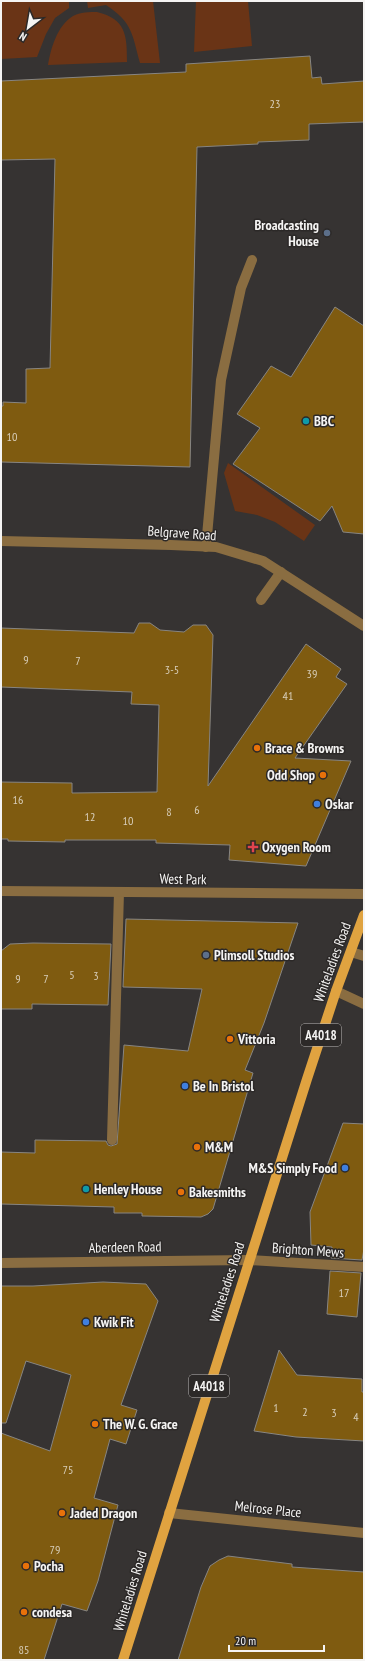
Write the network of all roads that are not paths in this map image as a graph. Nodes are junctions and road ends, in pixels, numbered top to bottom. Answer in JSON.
{"nodes":[{"id":1,"x":252,"y":260,"type":"dead end"},
{"id":2,"x":1,"y":541,"type":"edge"},
{"id":3,"x":206,"y":547,"type":"junction"},
{"id":4,"x":281,"y":572,"type":"junction"},
{"id":5,"x":261,"y":600,"type":"dead end"},
{"id":6,"x":364,"y":626,"type":"edge"},
{"id":7,"x":1,"y":891,"type":"edge"},
{"id":8,"x":119,"y":892,"type":"junction"},
{"id":9,"x":364,"y":894,"type":"edge"},
{"id":10,"x":364,"y":915,"type":"edge"},
{"id":11,"x":351,"y":952,"type":"junction"},
{"id":12,"x":364,"y":956,"type":"edge"},
{"id":13,"x":336,"y":991,"type":"junction"},
{"id":14,"x":364,"y":1004,"type":"edge"},
{"id":15,"x":112,"y":1140,"type":"dead end"},
{"id":16,"x":249,"y":1260,"type":"junction"},
{"id":17,"x":1,"y":1262,"type":"edge"},
{"id":18,"x":364,"y":1267,"type":"edge"},
{"id":19,"x":169,"y":1513,"type":"junction"},
{"id":20,"x":364,"y":1533,"type":"edge"},
{"id":21,"x":123,"y":1660,"type":"edge"}],
"edges":[{"from":1,"to":3,"type":"street"},
{"from":2,"to":3,"type":"street","name":"Belgrave Road"},
{"from":3,"to":4,"type":"street","name":"Belgrave Road"},
{"from":4,"to":5,"type":"street"},
{"from":4,"to":6,"type":"street","name":"Belgrave Road"},
{"from":7,"to":8,"type":"street","name":"West Park"},
{"from":8,"to":9,"type":"street","name":"West Park"},
{"from":8,"to":15,"type":"street"},
{"from":10,"to":11,"type":"main road","name":"Whiteladies Road","number":"A4018"},
{"from":11,"to":12,"type":"street"},
{"from":11,"to":13,"type":"main road","name":"Whiteladies Road","number":"A4018"},
{"from":13,"to":14,"type":"street"},
{"from":13,"to":16,"type":"main road","name":"Whiteladies Road","number":"A4018"},
{"from":16,"to":17,"type":"street","name":"Aberdeen Road"},
{"from":16,"to":18,"type":"street","name":"Brighton Mews"},
{"from":16,"to":19,"type":"main road","name":"Whiteladies Road","number":"A4018"},
{"from":19,"to":20,"type":"street","name":"Melrose Place"},
{"from":19,"to":21,"type":"main road","name":"Whiteladies Road","number":"A4018"}]}
